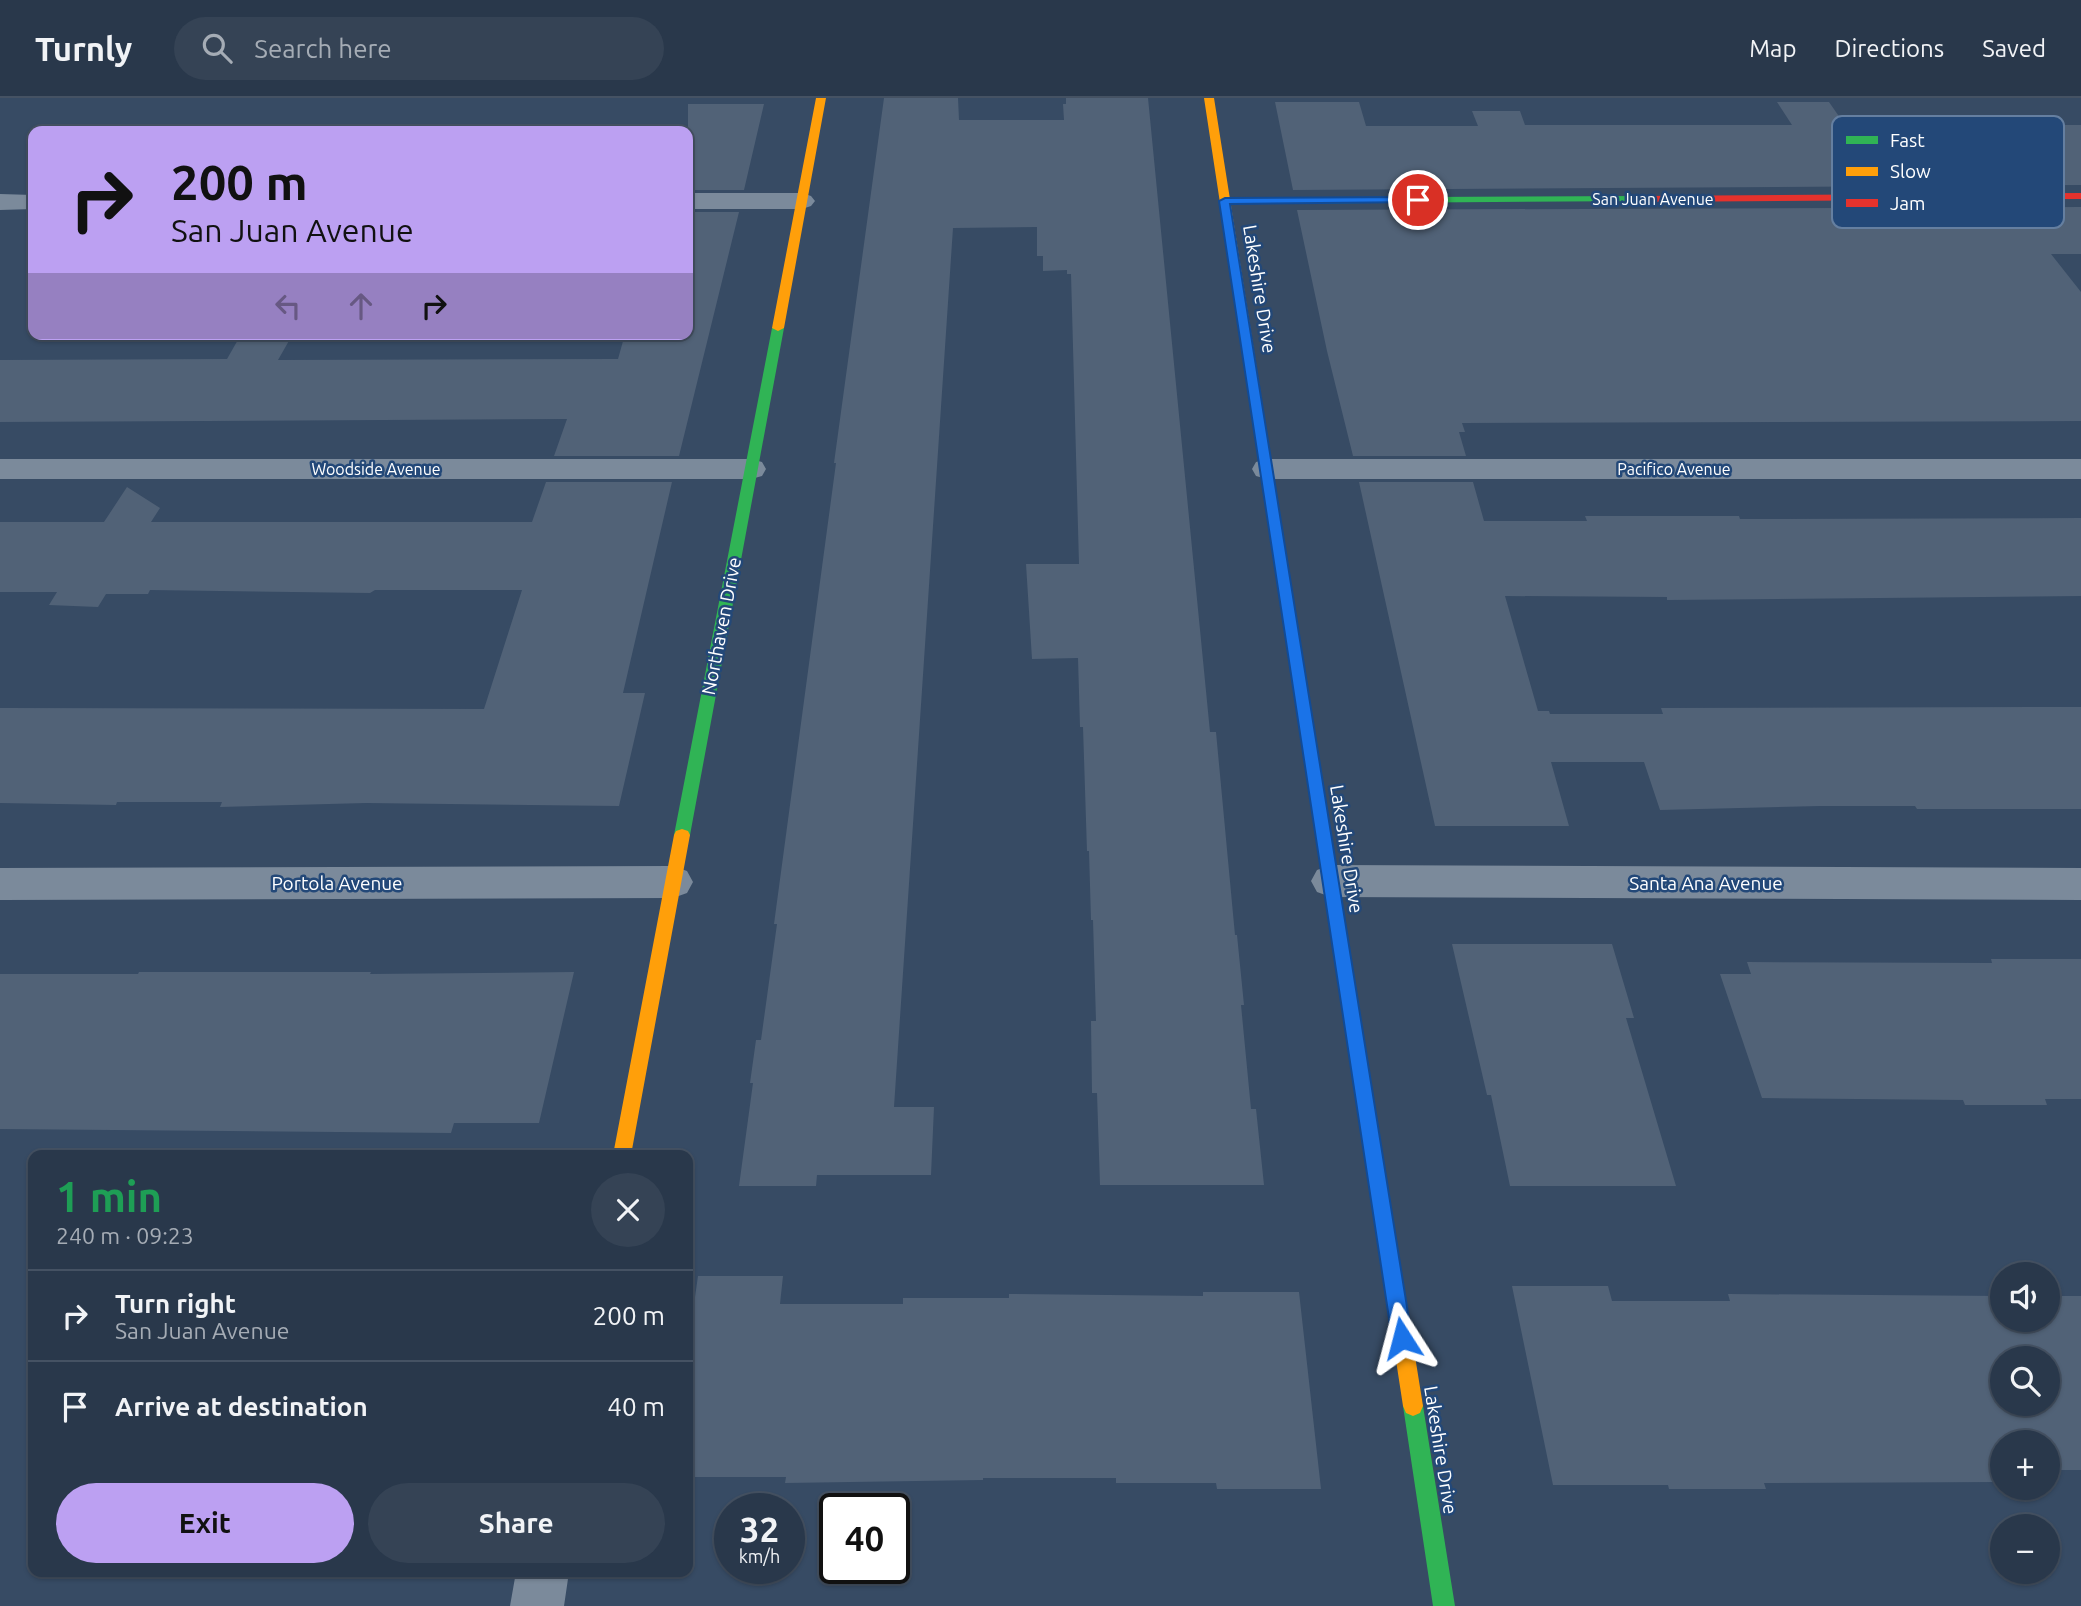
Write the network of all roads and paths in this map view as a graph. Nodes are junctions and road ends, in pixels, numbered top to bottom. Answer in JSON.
{"nodes":[{"id":1,"x":821,"y":98,"type":"edge"},
{"id":2,"x":1209,"y":98,"type":"edge"},
{"id":3,"x":1832,"y":197,"type":"edge"},
{"id":4,"x":693,"y":201,"type":"edge"},
{"id":5,"x":802,"y":201,"type":"junction"},
{"id":6,"x":1225,"y":201,"type":"junction"},
{"id":7,"x":0,"y":202,"type":"edge"},
{"id":8,"x":28,"y":202,"type":"edge"},
{"id":9,"x":0,"y":469,"type":"edge"},
{"id":10,"x":751,"y":469,"type":"junction"},
{"id":11,"x":1267,"y":469,"type":"junction"},
{"id":12,"x":2081,"y":470,"type":"edge"},
{"id":13,"x":1331,"y":881,"type":"junction"},
{"id":14,"x":673,"y":882,"type":"junction"},
{"id":15,"x":0,"y":884,"type":"edge"},
{"id":16,"x":2081,"y":884,"type":"edge"},
{"id":17,"x":623,"y":1150,"type":"edge"},
{"id":18,"x":542,"y":1577,"type":"edge"},
{"id":19,"x":537,"y":1606,"type":"edge"},
{"id":20,"x":1444,"y":1606,"type":"edge"}],
"edges":[{"from":1,"to":5,"type":"street","name":"Northaven Drive"},
{"from":2,"to":6,"type":"street","name":"Lakeshire Drive"},
{"from":3,"to":6,"type":"street","name":"San Juan Avenue"},
{"from":4,"to":5,"type":"street"},
{"from":5,"to":10,"type":"street","name":"Northaven Drive"},
{"from":6,"to":11,"type":"street","name":"Lakeshire Drive"},
{"from":7,"to":8,"type":"street"},
{"from":9,"to":10,"type":"street","name":"Woodside Avenue"},
{"from":10,"to":14,"type":"street","name":"Northaven Drive"},
{"from":11,"to":12,"type":"street","name":"Pacifico Avenue"},
{"from":11,"to":13,"type":"street","name":"Lakeshire Drive"},
{"from":13,"to":16,"type":"street","name":"Santa Ana Avenue"},
{"from":13,"to":20,"type":"street","name":"Lakeshire Drive"},
{"from":14,"to":15,"type":"street","name":"Portola Avenue"},
{"from":14,"to":17,"type":"street","name":"Northaven Drive"},
{"from":18,"to":19,"type":"street"}]}
